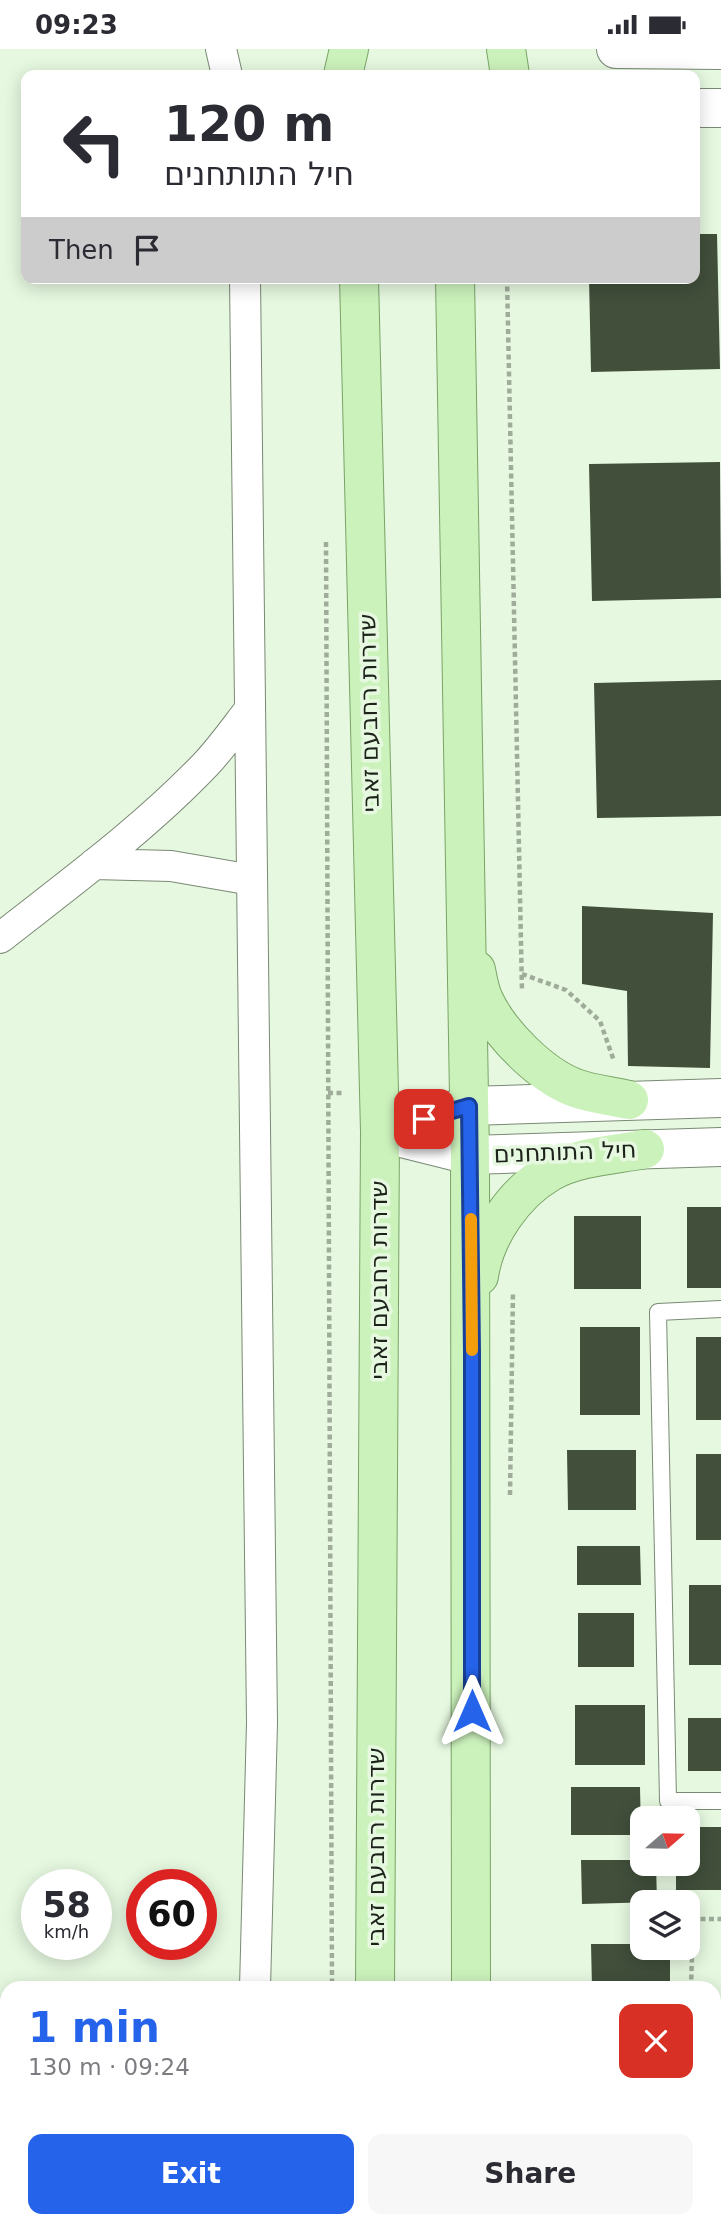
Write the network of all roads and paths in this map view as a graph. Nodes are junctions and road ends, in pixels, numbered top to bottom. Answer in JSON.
{"nodes":[{"id":1,"x":221,"y":49,"type":"edge"},
{"id":2,"x":349,"y":49,"type":"edge"},
{"id":3,"x":506,"y":49,"type":"edge"},
{"id":4,"x":616,"y":49,"type":"edge"},
{"id":5,"x":721,"y":50,"type":"edge"},
{"id":6,"x":226,"y":70,"type":"edge"},
{"id":7,"x":344,"y":70,"type":"edge"},
{"id":8,"x":509,"y":70,"type":"edge"},
{"id":9,"x":700,"y":108,"type":"edge"},
{"id":10,"x":721,"y":108,"type":"edge"},
{"id":11,"x":245,"y":284,"type":"edge"},
{"id":12,"x":359,"y":284,"type":"edge"},
{"id":13,"x":454,"y":284,"type":"edge"},
{"id":14,"x":507,"y":284,"type":"edge"},
{"id":15,"x":326,"y":541,"type":"dead end"},
{"id":16,"x":250,"y":709,"type":"junction"},
{"id":17,"x":94,"y":864,"type":"junction"},
{"id":18,"x":252,"y":880,"type":"junction"},
{"id":19,"x":466,"y":909,"type":"junction"},
{"id":20,"x":0,"y":938,"type":"edge"},
{"id":21,"x":522,"y":974,"type":"junction"},
{"id":22,"x":513,"y":1041,"type":"junction"},
{"id":23,"x":620,"y":1098,"type":"junction"},
{"id":24,"x":721,"y":1098,"type":"edge"},
{"id":25,"x":469,"y":1106,"type":"junction"},
{"id":26,"x":380,"y":1132,"type":"junction"},
{"id":27,"x":721,"y":1147,"type":"edge"},
{"id":28,"x":645,"y":1149,"type":"junction"},
{"id":29,"x":470,"y":1154,"type":"junction"},
{"id":30,"x":721,"y":1309,"type":"edge"},
{"id":31,"x":472,"y":1352,"type":"junction"},
{"id":32,"x":721,"y":1801,"type":"edge"},
{"id":33,"x":721,"y":1919,"type":"edge"},
{"id":34,"x":255,"y":1981,"type":"edge"},
{"id":35,"x":332,"y":1981,"type":"edge"},
{"id":36,"x":376,"y":1981,"type":"edge"},
{"id":37,"x":471,"y":1981,"type":"edge"},
{"id":38,"x":691,"y":1981,"type":"edge"}],
"edges":[{"from":1,"to":6,"type":"street"},
{"from":2,"to":7,"type":"main road"},
{"from":3,"to":8,"type":"main road"},
{"from":4,"to":5,"type":"street"},
{"from":9,"to":10,"type":"street"},
{"from":11,"to":16,"type":"street"},
{"from":12,"to":26,"type":"main road","name":"שדרות רחבעם זאבי"},
{"from":13,"to":19,"type":"main road"},
{"from":14,"to":21,"type":"path"},
{"from":15,"to":35,"type":"path"},
{"from":16,"to":17,"type":"street"},
{"from":16,"to":18,"type":"street"},
{"from":17,"to":18,"type":"street"},
{"from":17,"to":20,"type":"street"},
{"from":18,"to":34,"type":"street"},
{"from":19,"to":22,"type":"main road"},
{"from":19,"to":25,"type":"main road"},
{"from":21,"to":22,"type":"path"},
{"from":21,"to":23,"type":"path"},
{"from":22,"to":23,"type":"main road"},
{"from":23,"to":24,"type":"street","name":"חיל התותחנים"},
{"from":23,"to":25,"type":"street","name":"חיל התותחנים"},
{"from":25,"to":26,"type":"street","name":"חיל התותחנים"},
{"from":25,"to":29,"type":"main road"},
{"from":26,"to":29,"type":"street","name":"חיל התותחנים"},
{"from":26,"to":36,"type":"main road","name":"שדרות רחבעם זאבי"},
{"from":27,"to":28,"type":"street","name":"חיל התותחנים"},
{"from":28,"to":29,"type":"street","name":"חיל התותחנים"},
{"from":28,"to":31,"type":"main road"},
{"from":29,"to":31,"type":"main road"},
{"from":30,"to":32,"type":"lane"},
{"from":31,"to":37,"type":"main road"},
{"from":33,"to":38,"type":"path"}]}
